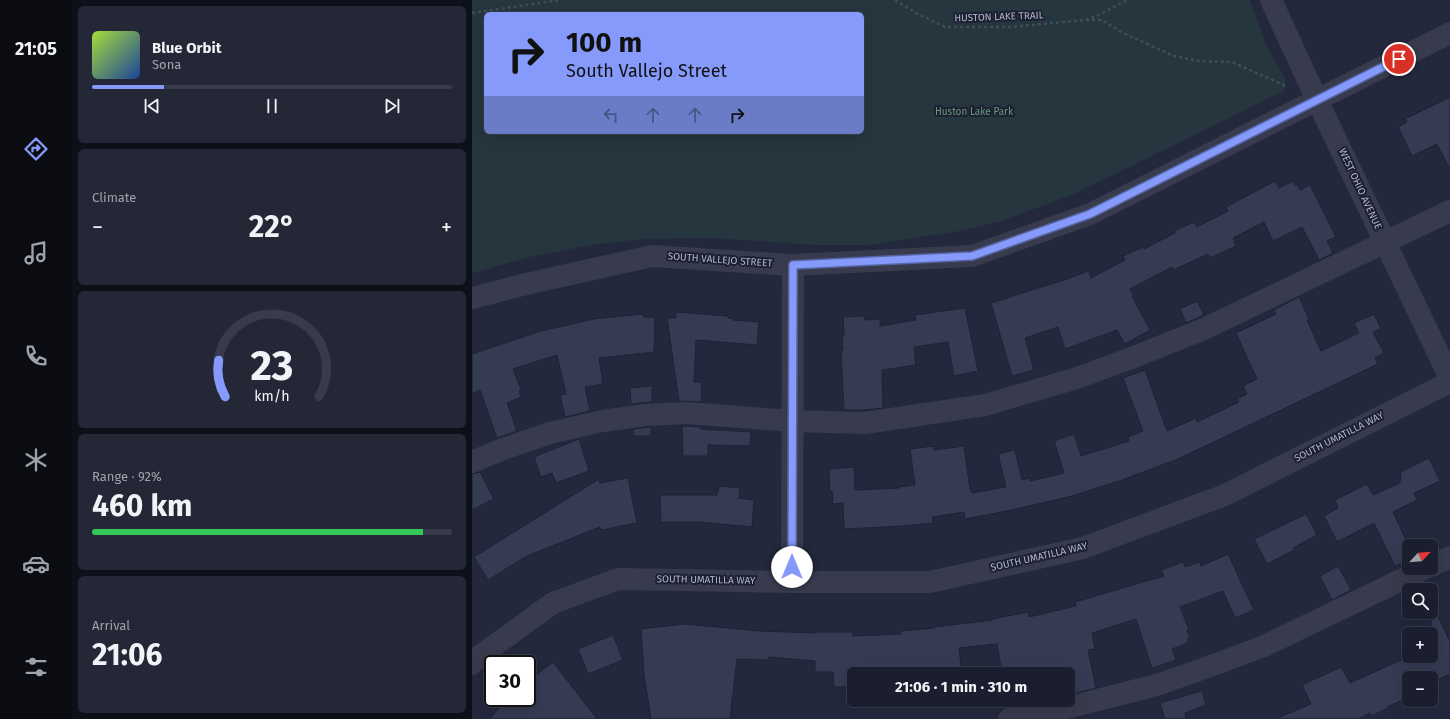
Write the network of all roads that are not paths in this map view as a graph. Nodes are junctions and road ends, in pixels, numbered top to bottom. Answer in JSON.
{"nodes":[{"id":1,"x":1271,"y":0,"type":"edge"},
{"id":2,"x":1450,"y":33,"type":"edge"},
{"id":3,"x":1317,"y":100,"type":"junction"},
{"id":4,"x":1450,"y":211,"type":"edge"},
{"id":5,"x":1385,"y":242,"type":"junction"},
{"id":6,"x":793,"y":265,"type":"junction"},
{"id":7,"x":472,"y":298,"type":"edge"},
{"id":8,"x":1450,"y":378,"type":"edge"},
{"id":9,"x":1450,"y":382,"type":"edge"},
{"id":10,"x":792,"y":421,"type":"junction"},
{"id":11,"x":472,"y":462,"type":"edge"},
{"id":12,"x":1450,"y":557,"type":"edge"},
{"id":13,"x":1438,"y":563,"type":"edge"},
{"id":14,"x":1411,"y":575,"type":"edge"},
{"id":15,"x":792,"y":582,"type":"junction"},
{"id":16,"x":472,"y":664,"type":"edge"},
{"id":17,"x":1009,"y":719,"type":"edge"}],
"edges":[{"from":1,"to":3,"type":"street","name":"WEST OHIO AVENUE"},
{"from":2,"to":3,"type":"street","name":"SOUTH VALLEJO STREET"},
{"from":3,"to":5,"type":"street","name":"WEST OHIO AVENUE"},
{"from":3,"to":6,"type":"street","name":"SOUTH VALLEJO STREET"},
{"from":4,"to":5,"type":"street"},
{"from":5,"to":8,"type":"street","name":"WEST OHIO AVENUE"},
{"from":5,"to":10,"type":"street"},
{"from":6,"to":7,"type":"street","name":"SOUTH VALLEJO STREET"},
{"from":6,"to":10,"type":"street"},
{"from":9,"to":15,"type":"street","name":"SOUTH UMATILLA WAY"},
{"from":10,"to":11,"type":"street"},
{"from":10,"to":15,"type":"street"},
{"from":12,"to":13,"type":"street"},
{"from":14,"to":17,"type":"street"},
{"from":15,"to":16,"type":"street","name":"SOUTH UMATILLA WAY"}]}
